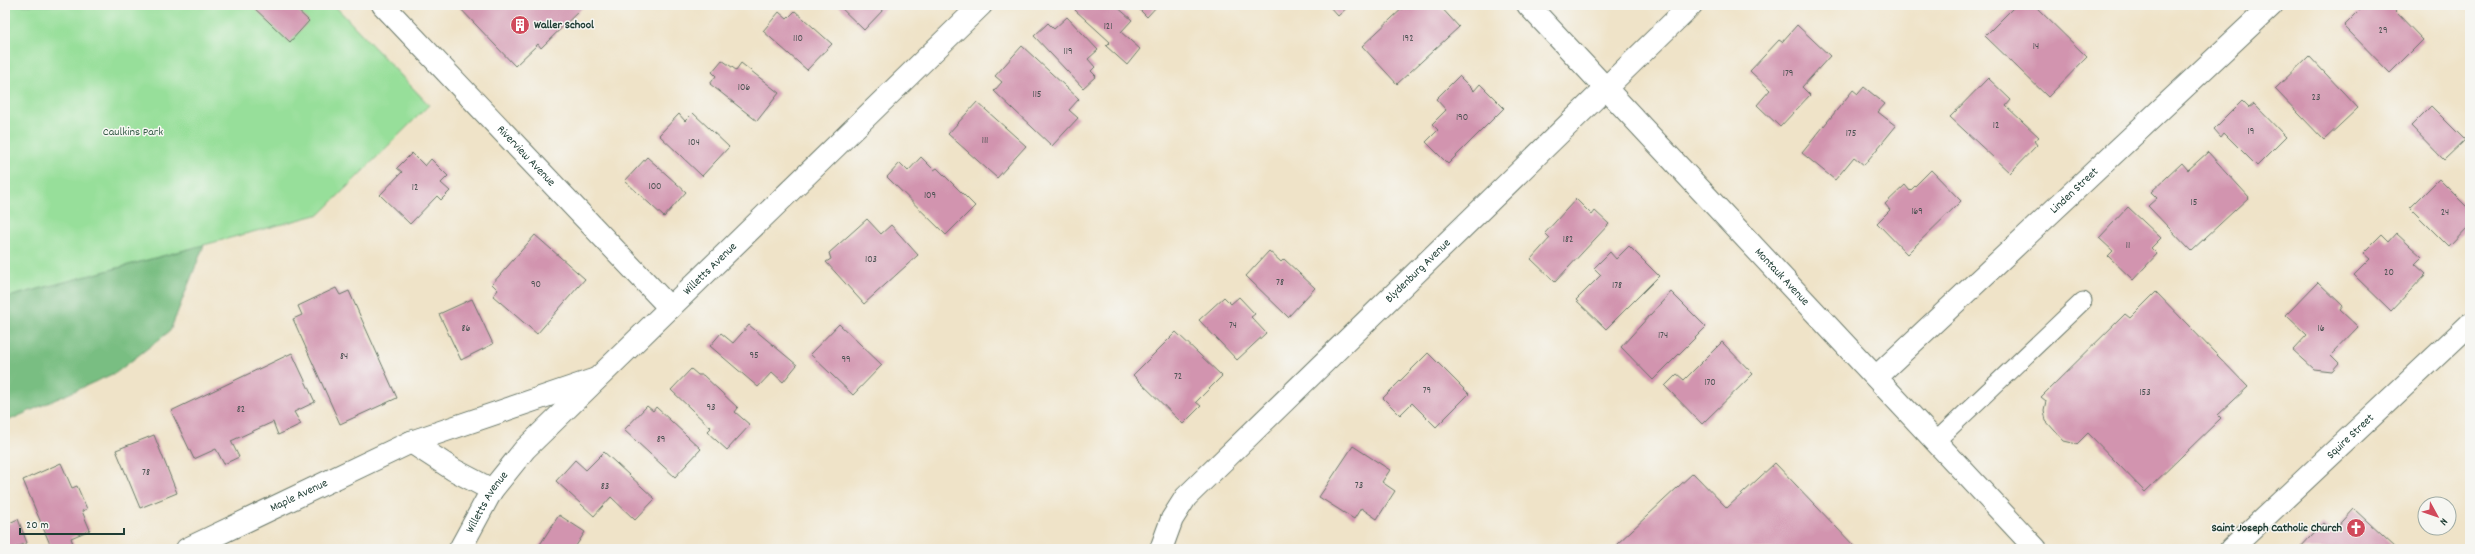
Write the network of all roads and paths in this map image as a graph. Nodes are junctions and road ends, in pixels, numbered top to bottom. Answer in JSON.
{"nodes":[{"id":1,"x":383,"y":5,"type":"edge"},
{"id":2,"x":981,"y":5,"type":"edge"},
{"id":3,"x":1528,"y":5,"type":"edge"},
{"id":4,"x":1691,"y":5,"type":"edge"},
{"id":5,"x":2272,"y":5,"type":"edge"},
{"id":6,"x":1606,"y":88,"type":"junction"},
{"id":7,"x":2083,"y":301,"type":"dead end"},
{"id":8,"x":670,"y":308,"type":"junction"},
{"id":9,"x":2470,"y":324,"type":"edge"},
{"id":10,"x":1876,"y":377,"type":"junction"},
{"id":11,"x":596,"y":379,"type":"junction"},
{"id":12,"x":1936,"y":441,"type":"junction"},
{"id":13,"x":411,"y":442,"type":"junction"},
{"id":14,"x":492,"y":490,"type":"junction"},
{"id":15,"x":187,"y":549,"type":"edge"},
{"id":16,"x":460,"y":549,"type":"edge"},
{"id":17,"x":1161,"y":549,"type":"edge"},
{"id":18,"x":2036,"y":549,"type":"edge"},
{"id":19,"x":2231,"y":549,"type":"edge"}],
"edges":[{"from":1,"to":8,"type":"street","name":"Riverview Avenue"},
{"from":2,"to":8,"type":"street","name":"Willetts Avenue"},
{"from":3,"to":6,"type":"street","name":"Montauk Avenue"},
{"from":4,"to":6,"type":"street","name":"Blydenburg Avenue"},
{"from":5,"to":10,"type":"street","name":"Linden Street"},
{"from":6,"to":10,"type":"street","name":"Montauk Avenue"},
{"from":6,"to":17,"type":"street","name":"Blydenburg Avenue"},
{"from":7,"to":12,"type":"lane"},
{"from":8,"to":11,"type":"street","name":"Willetts Avenue"},
{"from":9,"to":19,"type":"street","name":"Squire Street"},
{"from":10,"to":12,"type":"street","name":"Montauk Avenue"},
{"from":11,"to":13,"type":"street","name":"Maple Avenue"},
{"from":11,"to":14,"type":"street","name":"Willetts Avenue"},
{"from":12,"to":18,"type":"street","name":"Montauk Avenue"},
{"from":13,"to":14,"type":"street"},
{"from":13,"to":15,"type":"street","name":"Maple Avenue"},
{"from":14,"to":16,"type":"street","name":"Willetts Avenue"}]}
